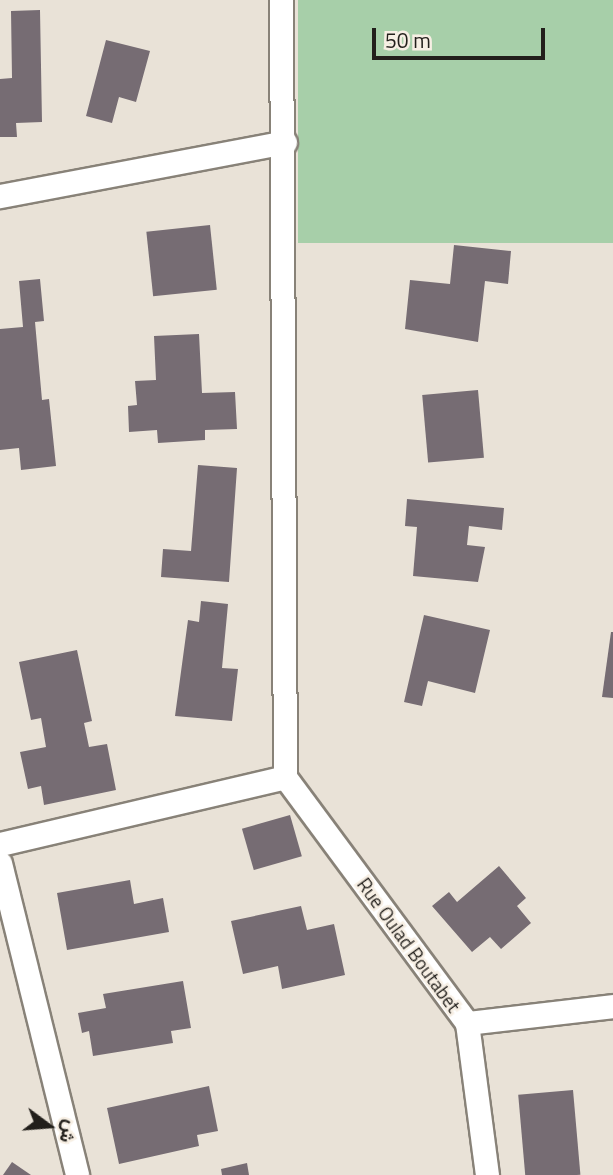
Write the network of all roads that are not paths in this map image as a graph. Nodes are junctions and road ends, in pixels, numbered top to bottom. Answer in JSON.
{"nodes":[{"id":1,"x":281,"y":0,"type":"edge"},
{"id":2,"x":285,"y":142,"type":"junction"},
{"id":3,"x":0,"y":196,"type":"edge"},
{"id":4,"x":285,"y":777,"type":"junction"},
{"id":5,"x":0,"y":844,"type":"edge"},
{"id":6,"x":0,"y":863,"type":"edge"},
{"id":7,"x":613,"y":1006,"type":"edge"},
{"id":8,"x":467,"y":1023,"type":"junction"},
{"id":9,"x":77,"y":1175,"type":"edge"},
{"id":10,"x":487,"y":1175,"type":"edge"}],
"edges":[{"from":1,"to":2,"type":"street"},
{"from":2,"to":3,"type":"street"},
{"from":2,"to":4,"type":"street"},
{"from":4,"to":5,"type":"street"},
{"from":4,"to":8,"type":"street","name":"Rue Oulad Boutabet"},
{"from":6,"to":9,"type":"street"},
{"from":7,"to":8,"type":"street"},
{"from":8,"to":10,"type":"street","name":"Rue Oulad Boutabet"}]}
